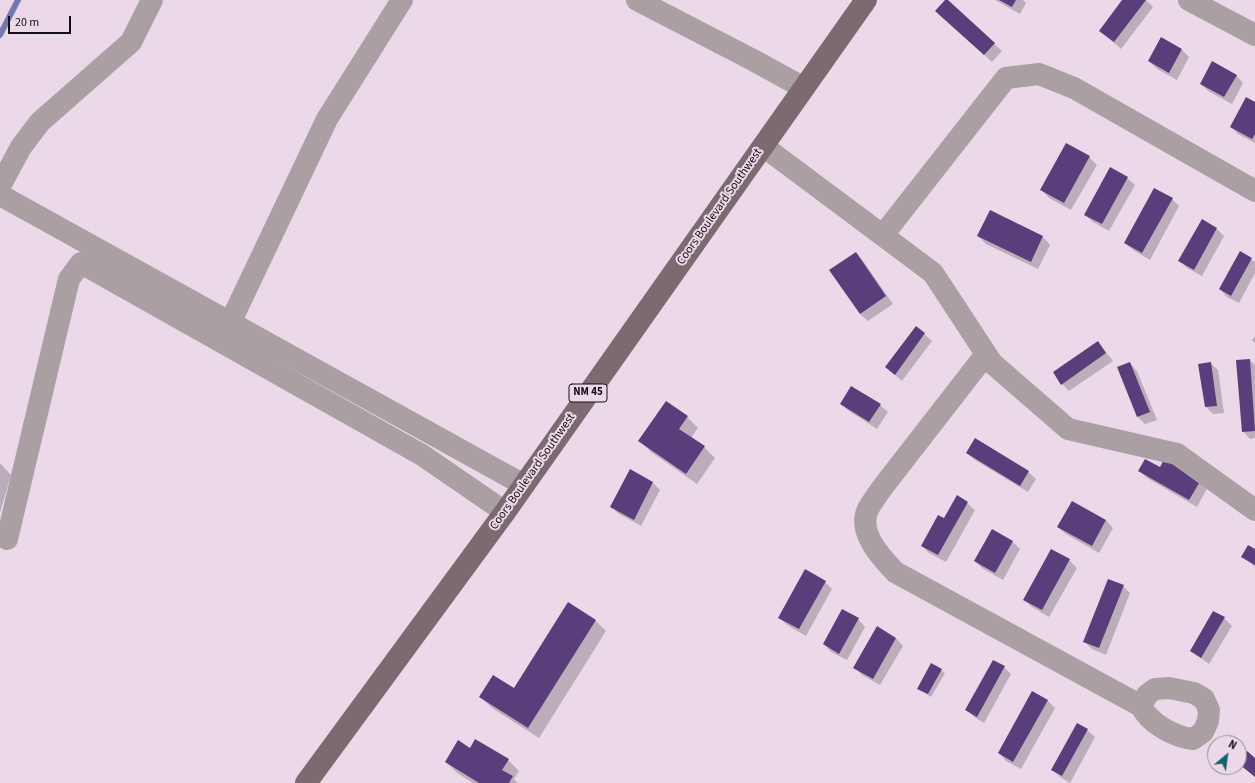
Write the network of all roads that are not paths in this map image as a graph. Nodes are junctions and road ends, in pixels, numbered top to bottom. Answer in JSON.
{"nodes":[{"id":1,"x":152,"y":0,"type":"edge"},
{"id":2,"x":402,"y":0,"type":"edge"},
{"id":3,"x":636,"y":0,"type":"edge"},
{"id":4,"x":866,"y":0,"type":"edge"},
{"id":5,"x":1189,"y":0,"type":"edge"},
{"id":6,"x":1255,"y":35,"type":"edge"},
{"id":7,"x":804,"y":88,"type":"junction"},
{"id":8,"x":763,"y":146,"type":"junction"},
{"id":9,"x":0,"y":186,"type":"edge"},
{"id":10,"x":1255,"y":190,"type":"edge"},
{"id":11,"x":0,"y":195,"type":"edge"},
{"id":12,"x":883,"y":235,"type":"junction"},
{"id":13,"x":230,"y":323,"type":"junction"},
{"id":14,"x":986,"y":354,"type":"junction"},
{"id":15,"x":524,"y":485,"type":"junction"},
{"id":16,"x":1255,"y":510,"type":"edge"},
{"id":17,"x":505,"y":512,"type":"junction"},
{"id":18,"x":8,"y":539,"type":"dead end"},
{"id":19,"x":1141,"y":706,"type":"dead end"},
{"id":20,"x":306,"y":783,"type":"edge"}],
"edges":[{"from":1,"to":9,"type":"street"},
{"from":2,"to":13,"type":"street"},
{"from":3,"to":7,"type":"street"},
{"from":4,"to":7,"type":"main road","name":"Coors Boulevard Southwest","number":"NM 45"},
{"from":5,"to":6,"type":"street"},
{"from":7,"to":8,"type":"main road","name":"Coors Boulevard Southwest","number":"NM 45"},
{"from":8,"to":12,"type":"street"},
{"from":8,"to":15,"type":"main road","name":"Coors Boulevard Southwest","number":"NM 45"},
{"from":10,"to":12,"type":"street"},
{"from":11,"to":13,"type":"street"},
{"from":12,"to":14,"type":"street"},
{"from":13,"to":15,"type":"street"},
{"from":14,"to":16,"type":"street"},
{"from":14,"to":19,"type":"street"},
{"from":15,"to":17,"type":"main road","name":"Coors Boulevard Southwest","number":"NM 45"},
{"from":17,"to":18,"type":"street"},
{"from":17,"to":20,"type":"main road","name":"Coors Boulevard Southwest","number":"NM 45"}]}
